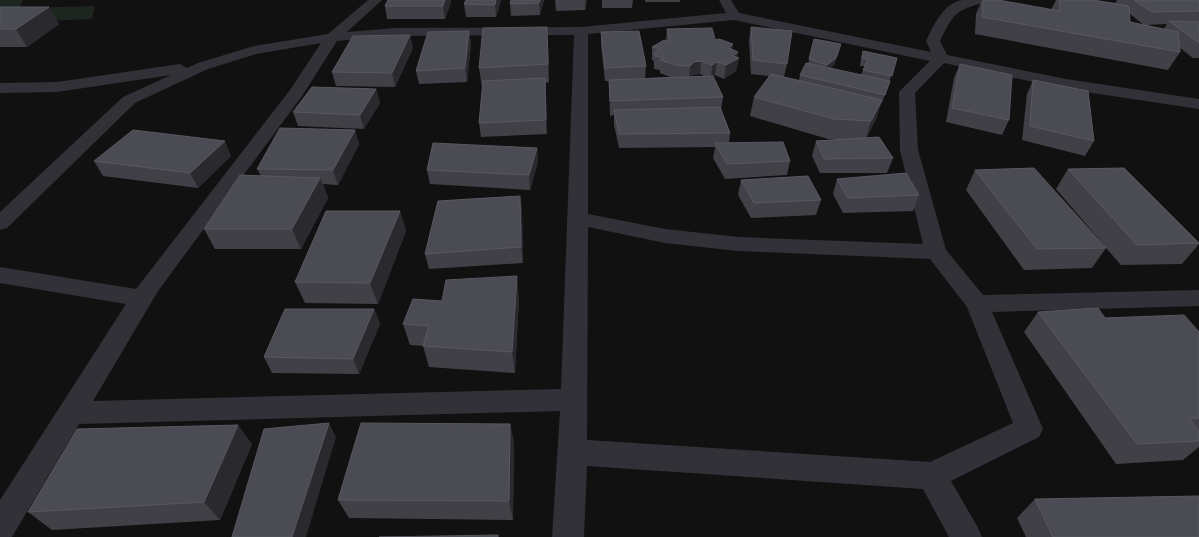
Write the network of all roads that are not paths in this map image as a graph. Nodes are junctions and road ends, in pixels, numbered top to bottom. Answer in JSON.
{"nodes":[{"id":1,"x":376,"y":0,"type":"edge"},
{"id":2,"x":725,"y":0,"type":"edge"},
{"id":3,"x":979,"y":0,"type":"edge"},
{"id":4,"x":734,"y":16,"type":"junction"},
{"id":5,"x":581,"y":31,"type":"junction"},
{"id":6,"x":332,"y":37,"type":"junction"},
{"id":7,"x":942,"y":58,"type":"junction"},
{"id":8,"x":203,"y":66,"type":"junction"},
{"id":9,"x":0,"y":88,"type":"edge"},
{"id":10,"x":1199,"y":104,"type":"edge"},
{"id":11,"x":578,"y":218,"type":"junction"},
{"id":12,"x":0,"y":223,"type":"edge"},
{"id":13,"x":936,"y":252,"type":"junction"},
{"id":14,"x":0,"y":275,"type":"edge"},
{"id":15,"x":142,"y":298,"type":"junction"},
{"id":16,"x":1199,"y":298,"type":"edge"},
{"id":17,"x":977,"y":304,"type":"junction"},
{"id":18,"x":574,"y":400,"type":"junction"},
{"id":19,"x":71,"y":413,"type":"junction"},
{"id":20,"x":573,"y":452,"type":"junction"},
{"id":21,"x":932,"y":476,"type":"junction"},
{"id":22,"x":0,"y":528,"type":"edge"},
{"id":23,"x":568,"y":537,"type":"edge"},
{"id":24,"x":966,"y":537,"type":"edge"}],
"edges":[{"from":1,"to":6,"type":"street"},
{"from":2,"to":4,"type":"street"},
{"from":3,"to":7,"type":"street"},
{"from":4,"to":5,"type":"street"},
{"from":4,"to":7,"type":"street"},
{"from":5,"to":6,"type":"street"},
{"from":5,"to":11,"type":"street"},
{"from":6,"to":8,"type":"street"},
{"from":6,"to":15,"type":"street"},
{"from":7,"to":10,"type":"street"},
{"from":7,"to":13,"type":"street"},
{"from":8,"to":9,"type":"street"},
{"from":8,"to":12,"type":"street"},
{"from":11,"to":13,"type":"street"},
{"from":11,"to":18,"type":"street"},
{"from":13,"to":17,"type":"street"},
{"from":14,"to":15,"type":"street"},
{"from":15,"to":19,"type":"street"},
{"from":16,"to":17,"type":"street"},
{"from":17,"to":21,"type":"street"},
{"from":18,"to":19,"type":"street"},
{"from":18,"to":20,"type":"street"},
{"from":19,"to":22,"type":"street"},
{"from":20,"to":21,"type":"street"},
{"from":20,"to":23,"type":"street"},
{"from":21,"to":24,"type":"street"}]}
